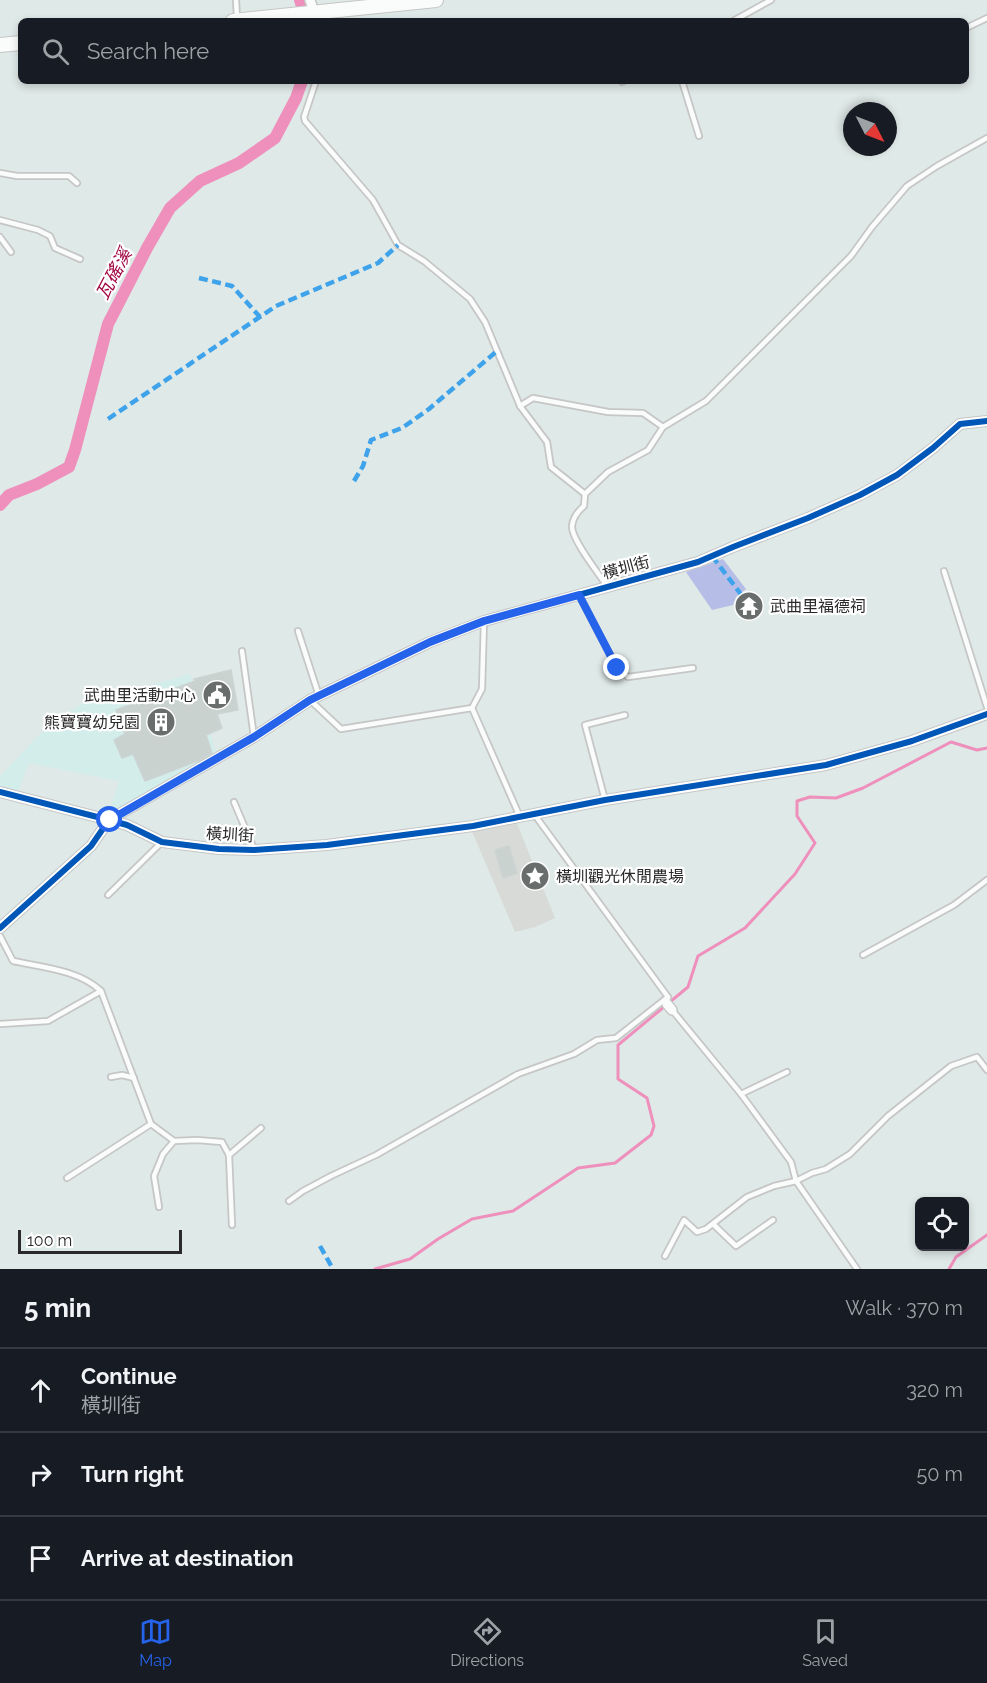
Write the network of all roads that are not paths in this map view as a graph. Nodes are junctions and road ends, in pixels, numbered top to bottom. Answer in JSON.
{"nodes":[{"id":1,"x":236,"y":0,"type":"edge"},
{"id":2,"x":436,"y":0,"type":"edge"},
{"id":3,"x":771,"y":0,"type":"edge"},
{"id":4,"x":314,"y":11,"type":"edge"},
{"id":5,"x":237,"y":18,"type":"edge"},
{"id":6,"x":262,"y":18,"type":"edge"},
{"id":7,"x":738,"y":18,"type":"edge"},
{"id":8,"x":987,"y":18,"type":"edge"},
{"id":9,"x":969,"y":27,"type":"edge"},
{"id":10,"x":18,"y":42,"type":"edge"},
{"id":11,"x":0,"y":45,"type":"edge"},
{"id":12,"x":315,"y":84,"type":"edge"},
{"id":13,"x":683,"y":84,"type":"edge"},
{"id":14,"x":699,"y":136,"type":"dead end"},
{"id":15,"x":987,"y":138,"type":"edge"},
{"id":16,"x":0,"y":173,"type":"edge"},
{"id":17,"x":77,"y":183,"type":"dead end"},
{"id":18,"x":0,"y":220,"type":"edge"},
{"id":19,"x":0,"y":237,"type":"edge"},
{"id":20,"x":11,"y":252,"type":"dead end"},
{"id":21,"x":80,"y":259,"type":"dead end"},
{"id":22,"x":520,"y":406,"type":"junction"},
{"id":23,"x":987,"y":421,"type":"edge"},
{"id":24,"x":663,"y":427,"type":"junction"},
{"id":25,"x":585,"y":494,"type":"junction"},
{"id":26,"x":944,"y":571,"type":"dead end"},
{"id":27,"x":607,"y":586,"type":"junction"},
{"id":28,"x":579,"y":595,"type":"junction"},
{"id":29,"x":484,"y":621,"type":"junction"},
{"id":30,"x":298,"y":631,"type":"dead end"},
{"id":31,"x":242,"y":651,"type":"dead end"},
{"id":32,"x":693,"y":668,"type":"dead end"},
{"id":33,"x":315,"y":698,"type":"junction"},
{"id":34,"x":987,"y":706,"type":"edge"},
{"id":35,"x":472,"y":708,"type":"junction"},
{"id":36,"x":625,"y":714,"type":"dead end"},
{"id":37,"x":987,"y":714,"type":"edge"},
{"id":38,"x":254,"y":737,"type":"junction"},
{"id":39,"x":0,"y":792,"type":"edge"},
{"id":40,"x":605,"y":800,"type":"junction"},
{"id":41,"x":234,"y":802,"type":"dead end"},
{"id":42,"x":534,"y":814,"type":"junction"},
{"id":43,"x":520,"y":817,"type":"junction"},
{"id":44,"x":110,"y":820,"type":"junction"},
{"id":45,"x":162,"y":842,"type":"junction"},
{"id":46,"x":254,"y":850,"type":"junction"},
{"id":47,"x":987,"y":880,"type":"edge"},
{"id":48,"x":108,"y":895,"type":"dead end"},
{"id":49,"x":0,"y":928,"type":"edge"},
{"id":50,"x":0,"y":936,"type":"edge"},
{"id":51,"x":863,"y":955,"type":"dead end"},
{"id":52,"x":101,"y":991,"type":"junction"},
{"id":53,"x":669,"y":1004,"type":"junction"},
{"id":54,"x":0,"y":1024,"type":"edge"},
{"id":55,"x":987,"y":1070,"type":"edge"},
{"id":56,"x":787,"y":1072,"type":"dead end"},
{"id":57,"x":111,"y":1077,"type":"dead end"},
{"id":58,"x":134,"y":1078,"type":"junction"},
{"id":59,"x":741,"y":1094,"type":"junction"},
{"id":60,"x":151,"y":1124,"type":"junction"},
{"id":61,"x":261,"y":1128,"type":"dead end"},
{"id":62,"x":174,"y":1141,"type":"junction"},
{"id":63,"x":230,"y":1155,"type":"junction"},
{"id":64,"x":67,"y":1179,"type":"dead end"},
{"id":65,"x":796,"y":1181,"type":"junction"},
{"id":66,"x":289,"y":1201,"type":"dead end"},
{"id":67,"x":159,"y":1207,"type":"dead end"},
{"id":68,"x":772,"y":1220,"type":"dead end"},
{"id":69,"x":713,"y":1224,"type":"junction"},
{"id":70,"x":232,"y":1225,"type":"dead end"},
{"id":71,"x":665,"y":1256,"type":"dead end"},
{"id":72,"x":857,"y":1269,"type":"edge"}],
"edges":[{"from":1,"to":5,"type":"lane"},
{"from":2,"to":4,"type":"main road"},
{"from":3,"to":7,"type":"lane"},
{"from":4,"to":6,"type":"main road"},
{"from":8,"to":9,"type":"lane"},
{"from":10,"to":11,"type":"main road"},
{"from":12,"to":22,"type":"lane"},
{"from":13,"to":14,"type":"lane"},
{"from":15,"to":24,"type":"lane"},
{"from":16,"to":17,"type":"lane"},
{"from":18,"to":21,"type":"lane"},
{"from":19,"to":20,"type":"lane"},
{"from":22,"to":24,"type":"lane"},
{"from":22,"to":25,"type":"lane"},
{"from":23,"to":27,"type":"street","name":"橫圳街"},
{"from":24,"to":25,"type":"lane"},
{"from":25,"to":27,"type":"lane"},
{"from":26,"to":34,"type":"lane"},
{"from":27,"to":28,"type":"street","name":"橫圳街"},
{"from":28,"to":29,"type":"street","name":"橫圳街"},
{"from":28,"to":32,"type":"lane"},
{"from":29,"to":33,"type":"street","name":"橫圳街"},
{"from":29,"to":35,"type":"lane"},
{"from":30,"to":33,"type":"lane"},
{"from":31,"to":38,"type":"lane"},
{"from":33,"to":35,"type":"lane"},
{"from":33,"to":38,"type":"street","name":"橫圳街"},
{"from":35,"to":43,"type":"lane"},
{"from":36,"to":40,"type":"lane"},
{"from":37,"to":40,"type":"street","name":"橫圳街"},
{"from":38,"to":44,"type":"street","name":"橫圳街"},
{"from":39,"to":44,"type":"street","name":"橫圳街"},
{"from":40,"to":42,"type":"street","name":"橫圳街"},
{"from":41,"to":46,"type":"lane"},
{"from":42,"to":43,"type":"street","name":"橫圳街"},
{"from":42,"to":53,"type":"lane"},
{"from":43,"to":46,"type":"street","name":"橫圳街"},
{"from":44,"to":45,"type":"street","name":"橫圳街"},
{"from":44,"to":49,"type":"street","name":"橫圳街"},
{"from":45,"to":46,"type":"street","name":"橫圳街"},
{"from":45,"to":48,"type":"lane"},
{"from":47,"to":51,"type":"lane"},
{"from":50,"to":52,"type":"lane"},
{"from":52,"to":54,"type":"lane"},
{"from":52,"to":58,"type":"lane"},
{"from":53,"to":59,"type":"lane"},
{"from":53,"to":66,"type":"lane"},
{"from":55,"to":65,"type":"lane"},
{"from":56,"to":59,"type":"lane"},
{"from":57,"to":58,"type":"lane"},
{"from":58,"to":60,"type":"lane"},
{"from":59,"to":65,"type":"lane"},
{"from":60,"to":62,"type":"lane"},
{"from":60,"to":64,"type":"lane"},
{"from":61,"to":63,"type":"lane"},
{"from":62,"to":63,"type":"lane"},
{"from":62,"to":67,"type":"lane"},
{"from":63,"to":70,"type":"lane"},
{"from":65,"to":69,"type":"lane"},
{"from":65,"to":72,"type":"lane"},
{"from":68,"to":69,"type":"lane"},
{"from":69,"to":71,"type":"lane"}]}
